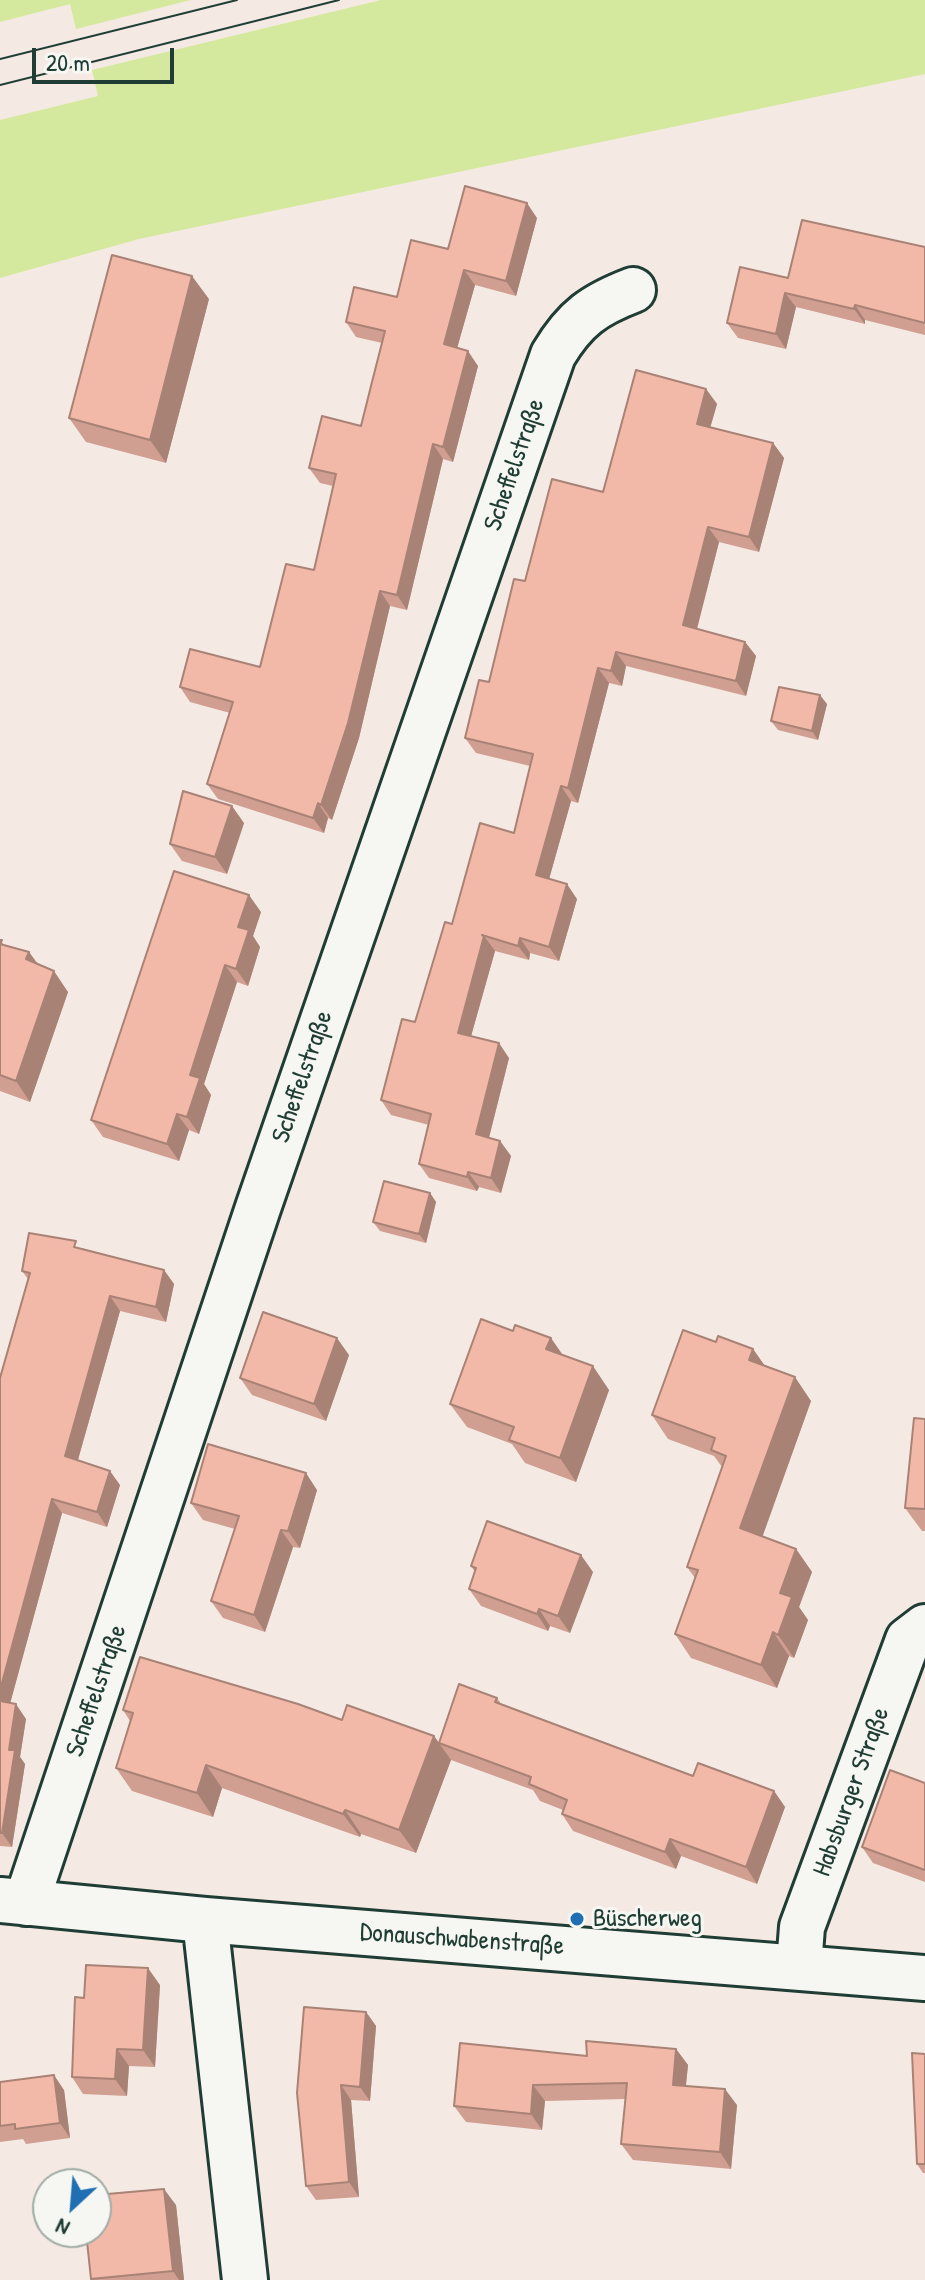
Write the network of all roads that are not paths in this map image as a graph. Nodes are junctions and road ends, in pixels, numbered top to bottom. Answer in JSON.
{"nodes":[{"id":1,"x":633,"y":290,"type":"dead end"},
{"id":2,"x":925,"y":1627,"type":"edge"},
{"id":3,"x":13,"y":1902,"type":"edge"},
{"id":4,"x":205,"y":1920,"type":"junction"},
{"id":5,"x":799,"y":1966,"type":"junction"},
{"id":6,"x":925,"y":1978,"type":"edge"},
{"id":7,"x":245,"y":2280,"type":"edge"}],
"edges":[{"from":1,"to":3,"type":"street","name":"Scheffelstraße"},
{"from":2,"to":5,"type":"street","name":"Habsburger Straße"},
{"from":3,"to":4,"type":"street","name":"Donauschwabenstraße"},
{"from":4,"to":5,"type":"street","name":"Donauschwabenstraße"},
{"from":4,"to":7,"type":"street"},
{"from":5,"to":6,"type":"street","name":"Donauschwabenstraße"}]}
